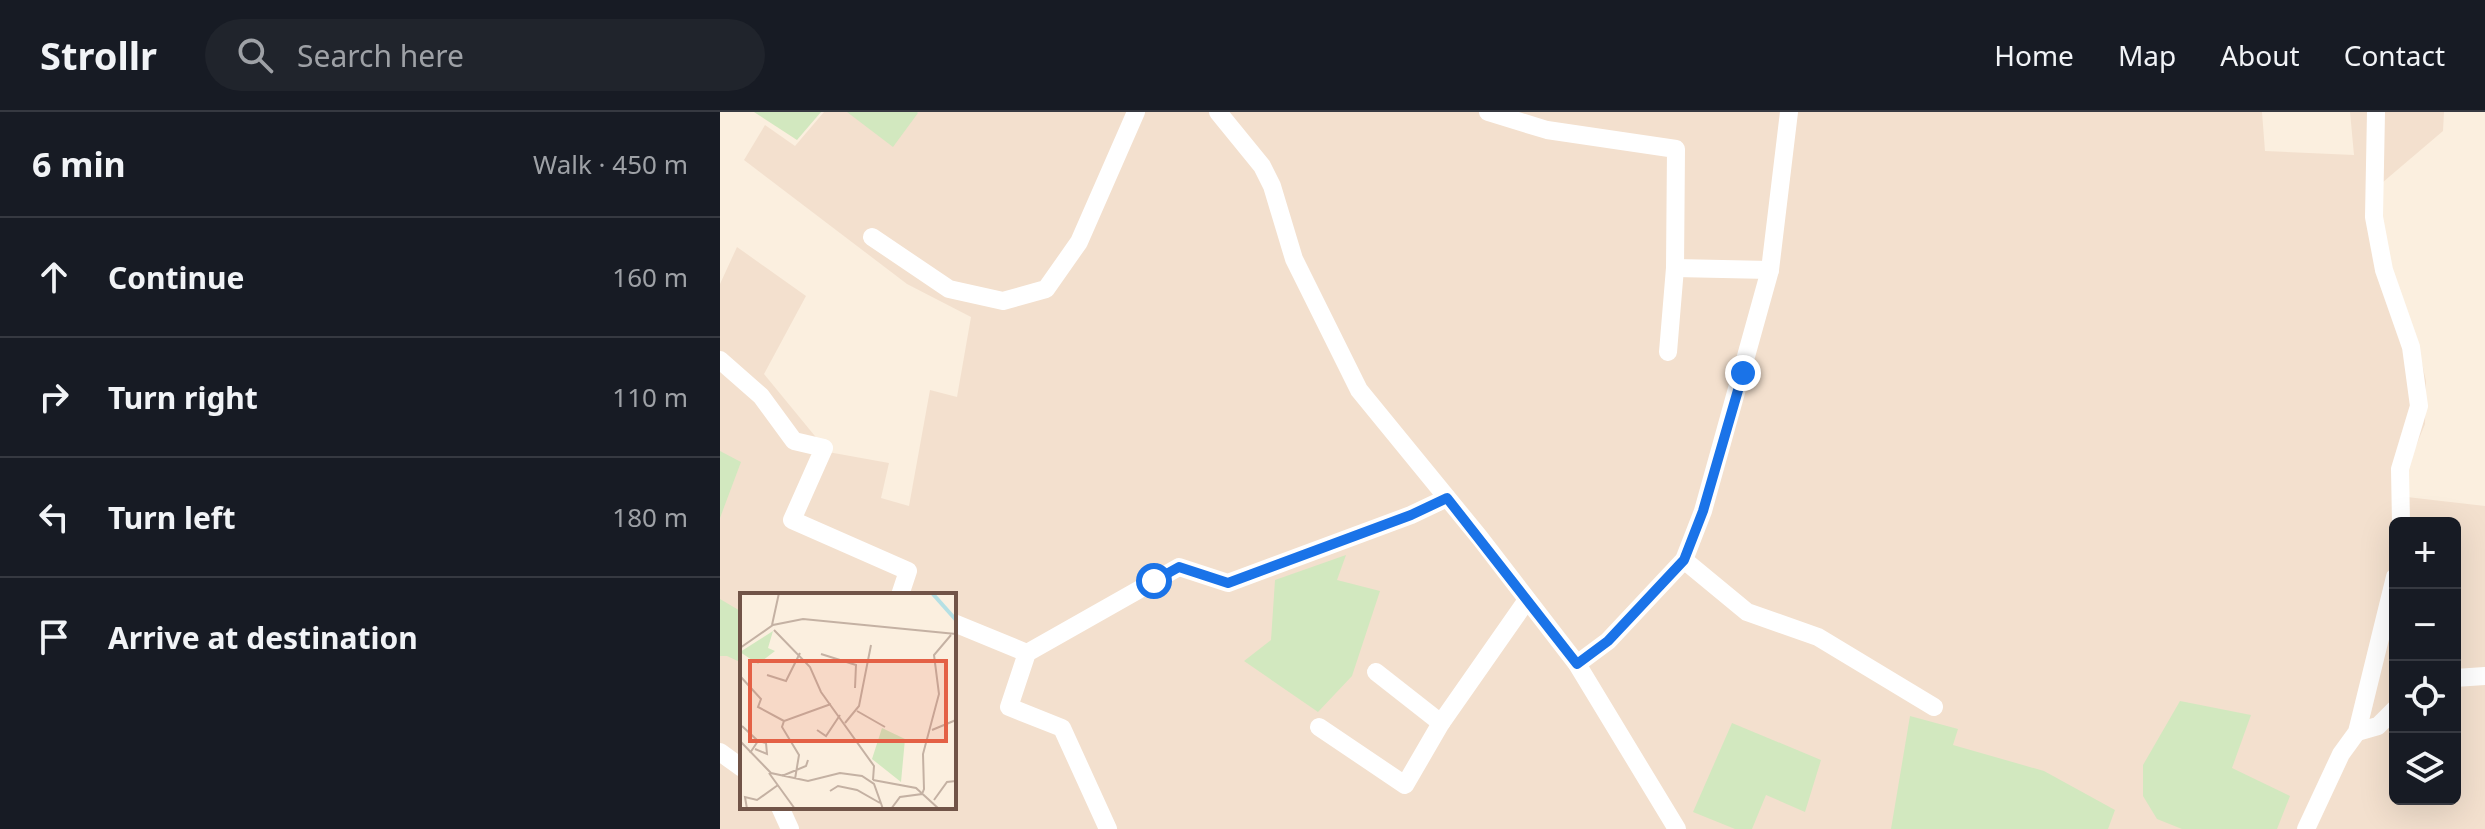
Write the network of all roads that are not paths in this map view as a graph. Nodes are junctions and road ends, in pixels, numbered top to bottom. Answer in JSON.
{"nodes":[{"id":1,"x":1136,"y":112,"type":"edge"},
{"id":2,"x":1218,"y":112,"type":"edge"},
{"id":3,"x":1488,"y":112,"type":"edge"},
{"id":4,"x":1789,"y":112,"type":"edge"},
{"id":5,"x":2376,"y":112,"type":"edge"},
{"id":6,"x":872,"y":237,"type":"dead end"},
{"id":7,"x":1675,"y":268,"type":"junction"},
{"id":8,"x":1770,"y":270,"type":"junction"},
{"id":9,"x":1668,"y":352,"type":"dead end"},
{"id":10,"x":720,"y":360,"type":"edge"},
{"id":11,"x":1447,"y":498,"type":"junction"},
{"id":12,"x":2401,"y":517,"type":"edge"},
{"id":13,"x":1684,"y":560,"type":"junction"},
{"id":14,"x":2392,"y":589,"type":"edge"},
{"id":15,"x":901,"y":593,"type":"edge"},
{"id":16,"x":1527,"y":600,"type":"junction"},
{"id":17,"x":956,"y":624,"type":"edge"},
{"id":18,"x":1027,"y":653,"type":"junction"},
{"id":19,"x":1577,"y":664,"type":"junction"},
{"id":20,"x":1376,"y":672,"type":"dead end"},
{"id":21,"x":2485,"y":676,"type":"edge"},
{"id":22,"x":2461,"y":678,"type":"edge"},
{"id":23,"x":1934,"y":707,"type":"dead end"},
{"id":24,"x":2389,"y":715,"type":"edge"},
{"id":25,"x":1441,"y":723,"type":"junction"},
{"id":26,"x":1319,"y":727,"type":"dead end"},
{"id":27,"x":2357,"y":732,"type":"junction"},
{"id":28,"x":720,"y":752,"type":"edge"},
{"id":29,"x":740,"y":767,"type":"edge"},
{"id":30,"x":781,"y":809,"type":"edge"},
{"id":31,"x":790,"y":829,"type":"edge"},
{"id":32,"x":1108,"y":829,"type":"edge"},
{"id":33,"x":1677,"y":829,"type":"edge"},
{"id":34,"x":2306,"y":829,"type":"edge"}],
"edges":[{"from":1,"to":6,"type":"street"},
{"from":2,"to":11,"type":"street"},
{"from":3,"to":7,"type":"street"},
{"from":4,"to":8,"type":"street"},
{"from":5,"to":12,"type":"street"},
{"from":7,"to":8,"type":"street"},
{"from":7,"to":9,"type":"street"},
{"from":8,"to":13,"type":"street"},
{"from":10,"to":15,"type":"street"},
{"from":11,"to":16,"type":"street"},
{"from":11,"to":18,"type":"street"},
{"from":13,"to":19,"type":"street"},
{"from":13,"to":23,"type":"street"},
{"from":14,"to":27,"type":"street"},
{"from":16,"to":19,"type":"street"},
{"from":16,"to":25,"type":"street"},
{"from":17,"to":18,"type":"street"},
{"from":18,"to":32,"type":"street"},
{"from":19,"to":33,"type":"street"},
{"from":20,"to":25,"type":"street"},
{"from":21,"to":22,"type":"street"},
{"from":24,"to":27,"type":"street"},
{"from":25,"to":26,"type":"street"},
{"from":27,"to":34,"type":"street"},
{"from":28,"to":29,"type":"street"},
{"from":30,"to":31,"type":"street"}]}
